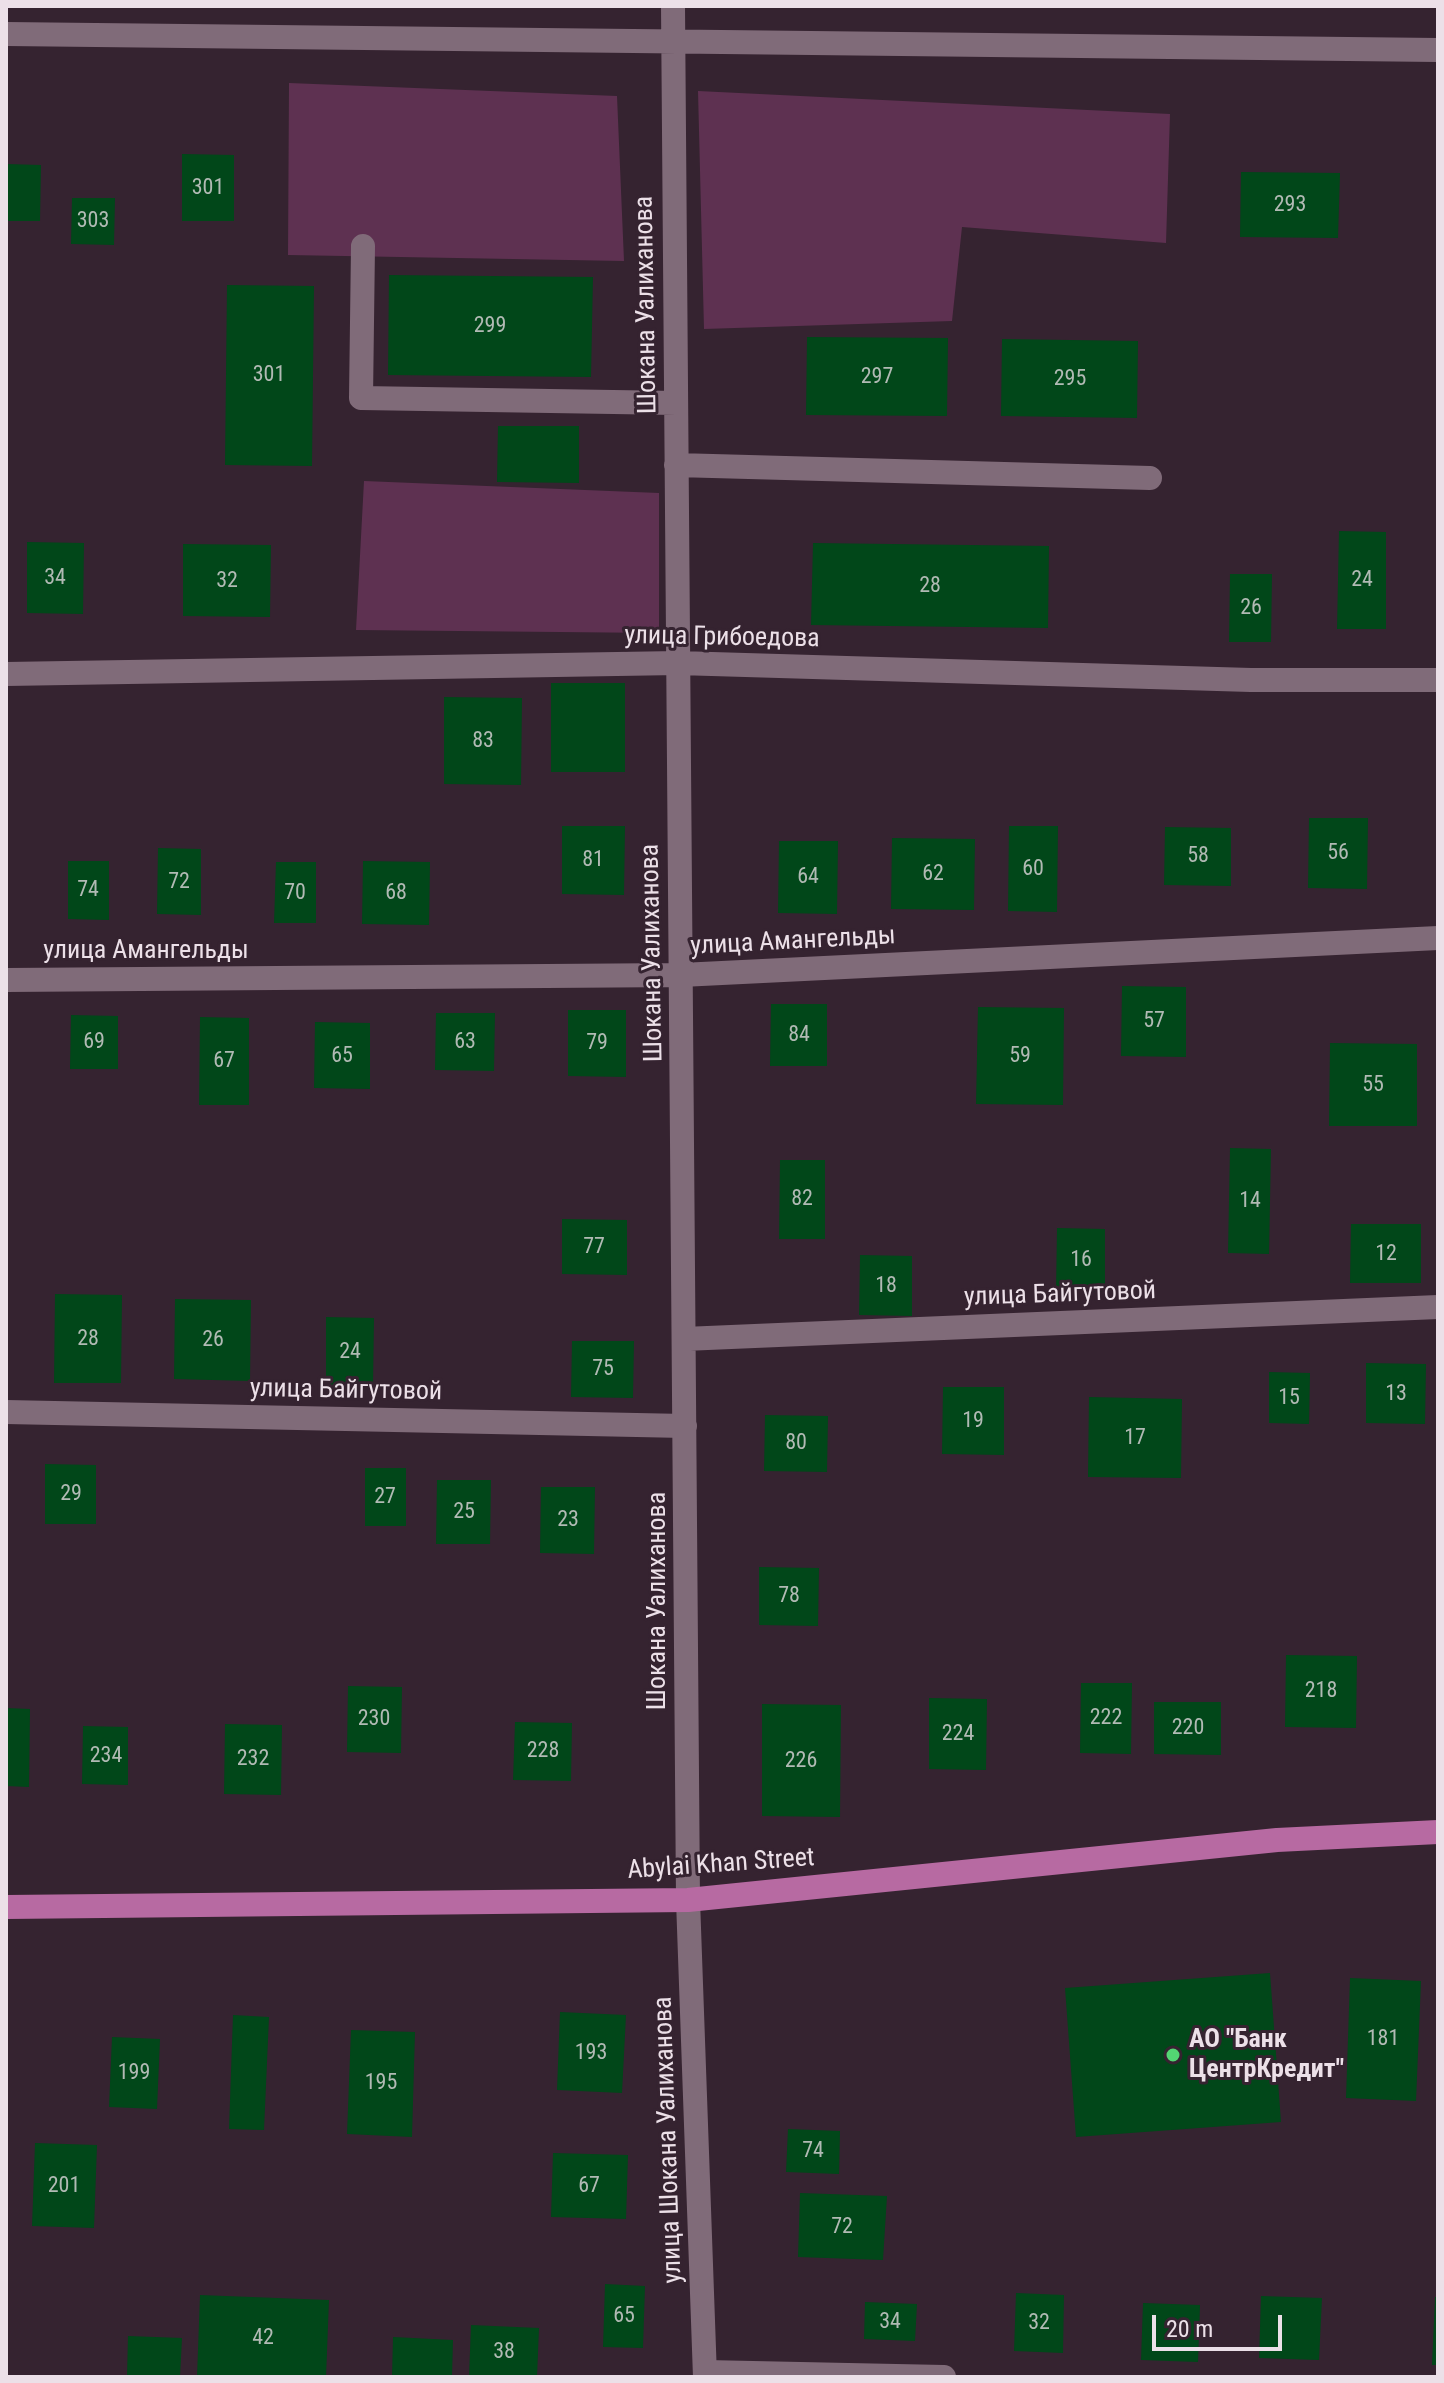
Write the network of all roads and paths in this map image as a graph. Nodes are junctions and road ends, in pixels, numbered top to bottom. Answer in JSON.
{"nodes":[{"id":1,"x":673,"y":6,"type":"edge"},
{"id":2,"x":6,"y":34,"type":"edge"},
{"id":3,"x":672,"y":39,"type":"junction"},
{"id":4,"x":1438,"y":50,"type":"edge"},
{"id":5,"x":363,"y":246,"type":"dead end"},
{"id":6,"x":676,"y":403,"type":"junction"},
{"id":7,"x":676,"y":465,"type":"junction"},
{"id":8,"x":1150,"y":478,"type":"dead end"},
{"id":9,"x":678,"y":663,"type":"junction"},
{"id":10,"x":6,"y":674,"type":"edge"},
{"id":11,"x":1438,"y":680,"type":"edge"},
{"id":12,"x":1438,"y":938,"type":"edge"},
{"id":13,"x":681,"y":975,"type":"junction"},
{"id":14,"x":6,"y":980,"type":"edge"},
{"id":15,"x":1438,"y":1307,"type":"edge"},
{"id":16,"x":684,"y":1339,"type":"junction"},
{"id":17,"x":6,"y":1412,"type":"edge"},
{"id":18,"x":685,"y":1426,"type":"junction"},
{"id":19,"x":1438,"y":1832,"type":"edge"},
{"id":20,"x":688,"y":1900,"type":"junction"},
{"id":21,"x":6,"y":1907,"type":"edge"},
{"id":22,"x":705,"y":2374,"type":"edge"},
{"id":23,"x":944,"y":2377,"type":"edge"}],
"edges":[{"from":1,"to":3,"type":"street","name":"Шокана Уалиханова"},
{"from":2,"to":3,"type":"street"},
{"from":3,"to":4,"type":"street"},
{"from":3,"to":6,"type":"street","name":"Шокана Уалиханова"},
{"from":5,"to":6,"type":"street"},
{"from":6,"to":7,"type":"street","name":"Шокана Уалиханова"},
{"from":7,"to":8,"type":"street"},
{"from":7,"to":9,"type":"street","name":"Шокана Уалиханова"},
{"from":9,"to":10,"type":"street","name":"улица Грибоедова"},
{"from":9,"to":11,"type":"street","name":"улица Грибоедова"},
{"from":9,"to":13,"type":"street","name":"Шокана Уалиханова"},
{"from":12,"to":13,"type":"street","name":"улица Амангельды"},
{"from":13,"to":14,"type":"street","name":"улица Амангельды"},
{"from":13,"to":16,"type":"street","name":"Шокана Уалиханова"},
{"from":15,"to":16,"type":"street","name":"улица Байгутовой"},
{"from":16,"to":18,"type":"street","name":"Шокана Уалиханова"},
{"from":17,"to":18,"type":"street","name":"улица Байгутовой"},
{"from":18,"to":20,"type":"street","name":"Шокана Уалиханова"},
{"from":19,"to":20,"type":"main road","name":"Abylai Khan Street"},
{"from":20,"to":21,"type":"main road","name":"Abylai Khan Street"},
{"from":20,"to":22,"type":"street","name":"улица Шокана Уалиханова"},
{"from":22,"to":23,"type":"street"}]}
